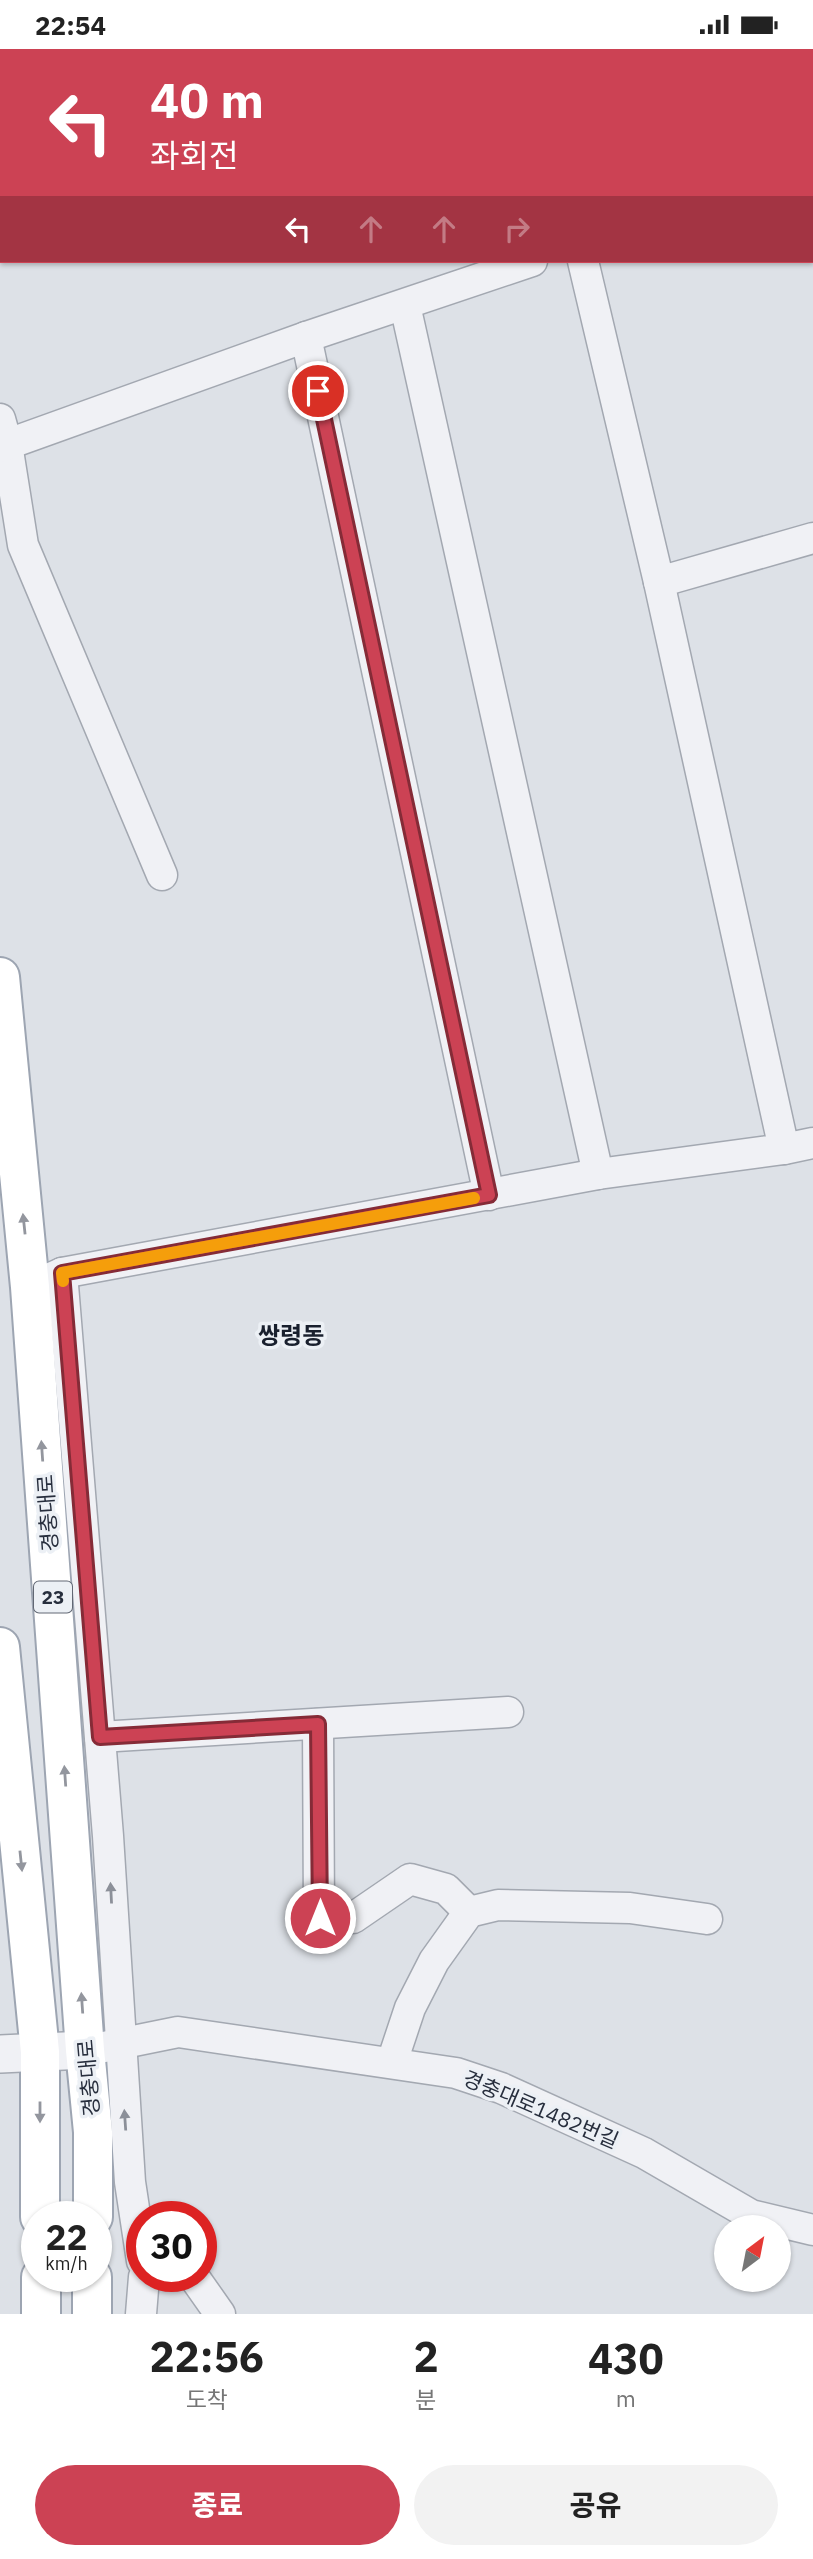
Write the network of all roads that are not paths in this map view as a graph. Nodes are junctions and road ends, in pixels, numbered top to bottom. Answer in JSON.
{"nodes":[{"id":1,"x":526,"y":263,"type":"edge"},
{"id":2,"x":583,"y":263,"type":"edge"},
{"id":3,"x":405,"y":305,"type":"junction"},
{"id":4,"x":306,"y":337,"type":"junction"},
{"id":5,"x":2,"y":437,"type":"edge"},
{"id":6,"x":813,"y":538,"type":"edge"},
{"id":7,"x":659,"y":582,"type":"junction"},
{"id":8,"x":162,"y":875,"type":"dead end"},
{"id":9,"x":0,"y":977,"type":"edge"},
{"id":10,"x":813,"y":1143,"type":"edge"},
{"id":11,"x":784,"y":1149,"type":"junction"},
{"id":12,"x":598,"y":1174,"type":"junction"},
{"id":13,"x":489,"y":1195,"type":"junction"},
{"id":14,"x":46,"y":1280,"type":"junction"},
{"id":15,"x":0,"y":1647,"type":"edge"},
{"id":16,"x":508,"y":1712,"type":"dead end"},
{"id":17,"x":318,"y":1724,"type":"junction"},
{"id":18,"x":100,"y":1737,"type":"junction"},
{"id":19,"x":469,"y":1912,"type":"junction"},
{"id":20,"x":707,"y":1919,"type":"dead end"},
{"id":21,"x":102,"y":2048,"type":"junction"},
{"id":22,"x":40,"y":2052,"type":"junction"},
{"id":23,"x":0,"y":2054,"type":"edge"},
{"id":24,"x":392,"y":2062,"type":"junction"},
{"id":25,"x":93,"y":2132,"type":"junction"},
{"id":26,"x":130,"y":2182,"type":"junction"},
{"id":27,"x":40,"y":2201,"type":"edge"},
{"id":28,"x":93,"y":2201,"type":"edge"},
{"id":29,"x":133,"y":2201,"type":"edge"},
{"id":30,"x":143,"y":2201,"type":"edge"},
{"id":31,"x":813,"y":2230,"type":"edge"},
{"id":32,"x":40,"y":2292,"type":"edge"},
{"id":33,"x":92,"y":2292,"type":"edge"},
{"id":34,"x":143,"y":2292,"type":"edge"},
{"id":35,"x":205,"y":2292,"type":"edge"},
{"id":36,"x":26,"y":2314,"type":"edge"},
{"id":37,"x":92,"y":2314,"type":"edge"},
{"id":38,"x":141,"y":2314,"type":"edge"},
{"id":39,"x":220,"y":2314,"type":"edge"}],
"edges":[{"from":1,"to":3,"type":"street"},
{"from":2,"to":7,"type":"street"},
{"from":3,"to":4,"type":"street"},
{"from":3,"to":12,"type":"street"},
{"from":4,"to":5,"type":"street"},
{"from":4,"to":13,"type":"street"},
{"from":5,"to":8,"type":"street"},
{"from":6,"to":7,"type":"street"},
{"from":7,"to":11,"type":"street"},
{"from":14,"to":9,"type":"main road","name":"경충대로","number":"23","one_way":true},
{"from":10,"to":11,"type":"street"},
{"from":11,"to":12,"type":"street"},
{"from":12,"to":13,"type":"street"},
{"from":13,"to":14,"type":"street"},
{"from":14,"to":18,"type":"street"},
{"from":21,"to":14,"type":"main road","name":"경충대로","number":"23","one_way":true},
{"from":15,"to":22,"type":"main road","one_way":true},
{"from":16,"to":17,"type":"street"},
{"from":17,"to":18,"type":"street"},
{"from":17,"to":19,"type":"street"},
{"from":21,"to":18,"type":"street","one_way":true},
{"from":19,"to":20,"type":"street"},
{"from":19,"to":24,"type":"street"},
{"from":21,"to":22,"type":"street"},
{"from":21,"to":24,"type":"street","name":"경충대로1482번길"},
{"from":21,"to":25,"type":"main road","name":"경충대로","number":"23"},
{"from":26,"to":21,"type":"street","one_way":true},
{"from":22,"to":23,"type":"street"},
{"from":22,"to":27,"type":"main road","one_way":true},
{"from":24,"to":31,"type":"street","name":"경충대로1482번길"},
{"from":25,"to":26,"type":"street"},
{"from":25,"to":28,"type":"main road","name":"경충대로","number":"23"},
{"from":26,"to":29,"type":"street"},
{"from":26,"to":30,"type":"street"},
{"from":32,"to":36,"type":"street"},
{"from":33,"to":37,"type":"main road"},
{"from":34,"to":38,"type":"street"},
{"from":35,"to":39,"type":"street"}]}
